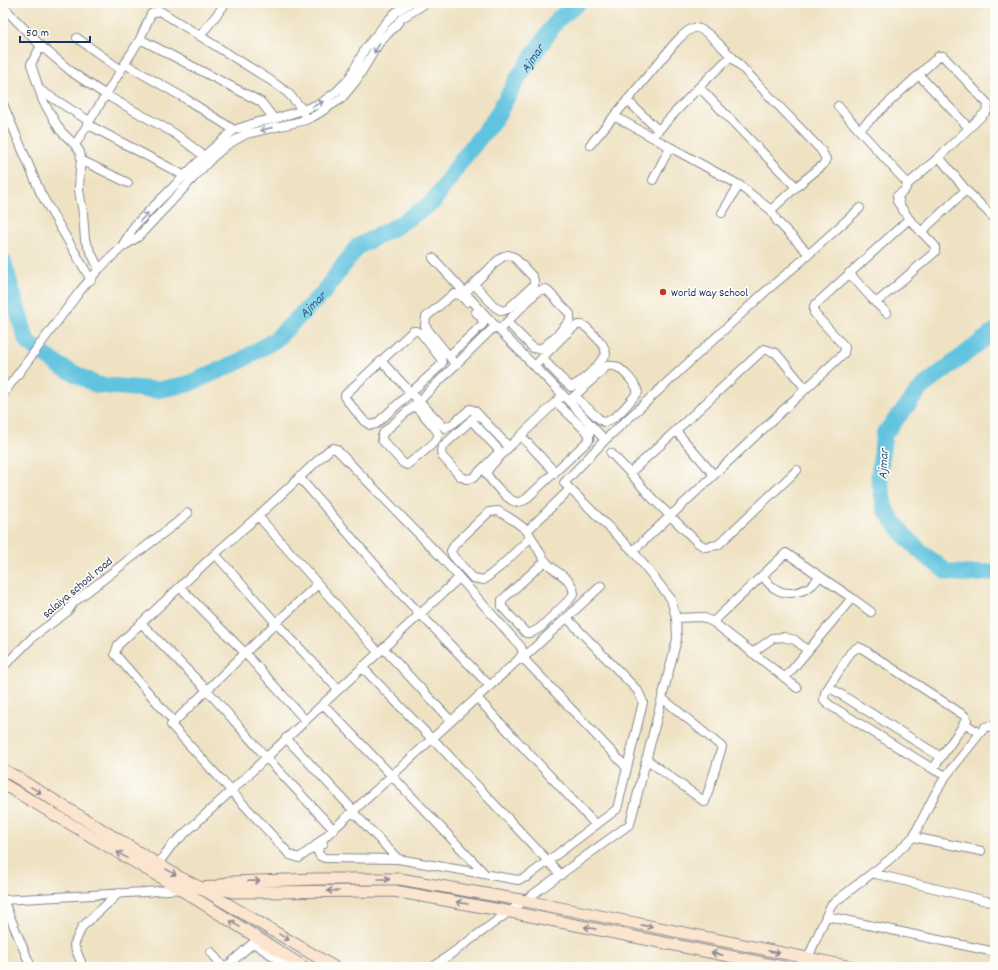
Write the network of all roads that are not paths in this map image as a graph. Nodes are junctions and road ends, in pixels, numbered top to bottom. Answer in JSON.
{"nodes":[{"id":1,"x":226,"y":3,"type":"edge"},
{"id":2,"x":397,"y":3,"type":"edge"},
{"id":3,"x":410,"y":3,"type":"edge"},
{"id":4,"x":426,"y":3,"type":"edge"},
{"id":5,"x":3,"y":4,"type":"edge"},
{"id":6,"x":396,"y":12,"type":"junction"},
{"id":7,"x":402,"y":18,"type":"junction"},
{"id":8,"x":200,"y":36,"type":"junction"},
{"id":9,"x":77,"y":38,"type":"dead end"},
{"id":10,"x":140,"y":40,"type":"junction"},
{"id":11,"x":41,"y":46,"type":"junction"},
{"id":12,"x":731,"y":56,"type":"junction"},
{"id":13,"x":123,"y":67,"type":"junction"},
{"id":14,"x":919,"y":74,"type":"junction"},
{"id":15,"x":700,"y":87,"type":"junction"},
{"id":16,"x":40,"y":90,"type":"junction"},
{"id":17,"x":106,"y":95,"type":"junction"},
{"id":18,"x":627,"y":100,"type":"junction"},
{"id":19,"x":3,"y":104,"type":"edge"},
{"id":20,"x":838,"y":106,"type":"dead end"},
{"id":21,"x":303,"y":110,"type":"junction"},
{"id":22,"x":614,"y":116,"type":"junction"},
{"id":23,"x":274,"y":119,"type":"junction"},
{"id":24,"x":306,"y":120,"type":"junction"},
{"id":25,"x":88,"y":123,"type":"junction"},
{"id":26,"x":969,"y":128,"type":"junction"},
{"id":27,"x":234,"y":130,"type":"junction"},
{"id":28,"x":658,"y":130,"type":"junction"},
{"id":29,"x":859,"y":130,"type":"junction"},
{"id":30,"x":652,"y":137,"type":"junction"},
{"id":31,"x":75,"y":145,"type":"junction"},
{"id":32,"x":590,"y":145,"type":"dead end"},
{"id":33,"x":670,"y":147,"type":"junction"},
{"id":34,"x":204,"y":156,"type":"junction"},
{"id":35,"x":939,"y":157,"type":"junction"},
{"id":36,"x":82,"y":160,"type":"junction"},
{"id":37,"x":185,"y":176,"type":"junction"},
{"id":38,"x":653,"y":180,"type":"dead end"},
{"id":39,"x":128,"y":183,"type":"dead end"},
{"id":40,"x":908,"y":184,"type":"junction"},
{"id":41,"x":739,"y":185,"type":"junction"},
{"id":42,"x":796,"y":187,"type":"junction"},
{"id":43,"x":966,"y":190,"type":"junction"},
{"id":44,"x":860,"y":208,"type":"dead end"},
{"id":45,"x":771,"y":210,"type":"junction"},
{"id":46,"x":722,"y":213,"type":"dead end"},
{"id":47,"x":908,"y":219,"type":"junction"},
{"id":48,"x":995,"y":219,"type":"edge"},
{"id":49,"x":921,"y":232,"type":"junction"},
{"id":50,"x":121,"y":248,"type":"junction"},
{"id":51,"x":809,"y":254,"type":"junction"},
{"id":52,"x":433,"y":258,"type":"dead end"},
{"id":53,"x":99,"y":269,"type":"junction"},
{"id":54,"x":849,"y":273,"type":"junction"},
{"id":55,"x":91,"y":280,"type":"junction"},
{"id":56,"x":474,"y":284,"type":"junction"},
{"id":57,"x":465,"y":293,"type":"junction"},
{"id":58,"x":876,"y":303,"type":"junction"},
{"id":59,"x":887,"y":313,"type":"dead end"},
{"id":60,"x":507,"y":322,"type":"junction"},
{"id":61,"x":497,"y":328,"type":"junction"},
{"id":62,"x":449,"y":356,"type":"junction"},
{"id":63,"x":542,"y":358,"type":"junction"},
{"id":64,"x":381,"y":361,"type":"junction"},
{"id":65,"x":456,"y":365,"type":"junction"},
{"id":66,"x":535,"y":366,"type":"junction"},
{"id":67,"x":806,"y":389,"type":"junction"},
{"id":68,"x":411,"y":393,"type":"junction"},
{"id":69,"x":3,"y":394,"type":"edge"},
{"id":70,"x":564,"y":394,"type":"junction"},
{"id":71,"x":572,"y":398,"type":"junction"},
{"id":72,"x":556,"y":402,"type":"junction"},
{"id":73,"x":416,"y":404,"type":"junction"},
{"id":74,"x":478,"y":414,"type":"junction"},
{"id":75,"x":471,"y":420,"type":"junction"},
{"id":76,"x":676,"y":431,"type":"junction"},
{"id":77,"x":521,"y":436,"type":"junction"},
{"id":78,"x":605,"y":440,"type":"junction"},
{"id":79,"x":509,"y":447,"type":"junction"},
{"id":80,"x":611,"y":453,"type":"dead end"},
{"id":81,"x":797,"y":470,"type":"dead end"},
{"id":82,"x":555,"y":472,"type":"junction"},
{"id":83,"x":630,"y":473,"type":"junction"},
{"id":84,"x":714,"y":475,"type":"junction"},
{"id":85,"x":298,"y":477,"type":"junction"},
{"id":86,"x":570,"y":488,"type":"junction"},
{"id":87,"x":188,"y":513,"type":"dead end"},
{"id":88,"x":258,"y":516,"type":"junction"},
{"id":89,"x":671,"y":516,"type":"junction"},
{"id":90,"x":529,"y":534,"type":"junction"},
{"id":91,"x":633,"y":551,"type":"junction"},
{"id":92,"x":215,"y":554,"type":"junction"},
{"id":93,"x":545,"y":561,"type":"junction"},
{"id":94,"x":763,"y":575,"type":"junction"},
{"id":95,"x":820,"y":576,"type":"junction"},
{"id":96,"x":459,"y":578,"type":"junction"},
{"id":97,"x":318,"y":584,"type":"junction"},
{"id":98,"x":601,"y":586,"type":"dead end"},
{"id":99,"x":180,"y":587,"type":"junction"},
{"id":100,"x":852,"y":598,"type":"junction"},
{"id":101,"x":871,"y":612,"type":"dead end"},
{"id":102,"x":420,"y":614,"type":"junction"},
{"id":103,"x":567,"y":618,"type":"junction"},
{"id":104,"x":676,"y":618,"type":"junction"},
{"id":105,"x":713,"y":622,"type":"junction"},
{"id":106,"x":141,"y":623,"type":"junction"},
{"id":107,"x":276,"y":623,"type":"junction"},
{"id":108,"x":381,"y":650,"type":"junction"},
{"id":109,"x":808,"y":651,"type":"junction"},
{"id":110,"x":245,"y":653,"type":"junction"},
{"id":111,"x":752,"y":653,"type":"junction"},
{"id":112,"x":523,"y":658,"type":"junction"},
{"id":113,"x":3,"y":667,"type":"edge"},
{"id":114,"x":362,"y":667,"type":"junction"},
{"id":115,"x":785,"y":678,"type":"junction"},
{"id":116,"x":490,"y":686,"type":"junction"},
{"id":117,"x":829,"y":687,"type":"junction"},
{"id":118,"x":797,"y":688,"type":"dead end"},
{"id":119,"x":338,"y":689,"type":"junction"},
{"id":120,"x":207,"y":690,"type":"junction"},
{"id":121,"x":662,"y":698,"type":"junction"},
{"id":122,"x":478,"y":699,"type":"junction"},
{"id":123,"x":322,"y":704,"type":"junction"},
{"id":124,"x":305,"y":720,"type":"junction"},
{"id":125,"x":451,"y":721,"type":"junction"},
{"id":126,"x":174,"y":722,"type":"junction"},
{"id":127,"x":964,"y":724,"type":"junction"},
{"id":128,"x":975,"y":730,"type":"dead end"},
{"id":129,"x":995,"y":730,"type":"edge"},
{"id":130,"x":286,"y":738,"type":"junction"},
{"id":131,"x":433,"y":740,"type":"junction"},
{"id":132,"x":266,"y":757,"type":"junction"},
{"id":133,"x":941,"y":757,"type":"junction"},
{"id":134,"x":646,"y":759,"type":"junction"},
{"id":135,"x":627,"y":768,"type":"junction"},
{"id":136,"x":3,"y":769,"type":"edge"},
{"id":137,"x":933,"y":769,"type":"junction"},
{"id":138,"x":946,"y":776,"type":"junction"},
{"id":139,"x":393,"y":777,"type":"junction"},
{"id":140,"x":3,"y":784,"type":"edge"},
{"id":141,"x":231,"y":792,"type":"junction"},
{"id":142,"x":354,"y":813,"type":"junction"},
{"id":143,"x":596,"y":825,"type":"junction"},
{"id":144,"x":334,"y":830,"type":"junction"},
{"id":145,"x":913,"y":837,"type":"junction"},
{"id":146,"x":981,"y":851,"type":"dead end"},
{"id":147,"x":398,"y":859,"type":"junction"},
{"id":148,"x":548,"y":861,"type":"junction"},
{"id":149,"x":158,"y":864,"type":"junction"},
{"id":150,"x":485,"y":874,"type":"junction"},
{"id":151,"x":872,"y":874,"type":"junction"},
{"id":152,"x":562,"y":875,"type":"junction"},
{"id":153,"x":215,"y":887,"type":"junction"},
{"id":154,"x":199,"y":888,"type":"junction"},
{"id":155,"x":180,"y":889,"type":"junction"},
{"id":156,"x":118,"y":893,"type":"junction"},
{"id":157,"x":3,"y":900,"type":"edge"},
{"id":158,"x":526,"y":901,"type":"junction"},
{"id":159,"x":995,"y":903,"type":"edge"},
{"id":160,"x":511,"y":912,"type":"junction"},
{"id":161,"x":826,"y":916,"type":"junction"},
{"id":162,"x":211,"y":952,"type":"dead end"},
{"id":163,"x":995,"y":952,"type":"edge"},
{"id":164,"x":81,"y":962,"type":"dead end"},
{"id":165,"x":746,"y":963,"type":"edge"},
{"id":166,"x":806,"y":963,"type":"edge"},
{"id":167,"x":31,"y":967,"type":"edge"},
{"id":168,"x":225,"y":967,"type":"edge"},
{"id":169,"x":290,"y":967,"type":"edge"},
{"id":170,"x":304,"y":967,"type":"edge"},
{"id":171,"x":334,"y":967,"type":"edge"},
{"id":172,"x":433,"y":967,"type":"edge"},
{"id":173,"x":783,"y":967,"type":"edge"},
{"id":174,"x":852,"y":967,"type":"edge"}],
"edges":[{"from":1,"to":8,"type":"street"},
{"from":2,"to":6,"type":"street"},
{"from":3,"to":6,"type":"street"},
{"from":4,"to":7,"type":"street"},
{"from":5,"to":11,"type":"street"},
{"from":6,"to":7,"type":"street"},
{"from":21,"to":6,"type":"street","one_way":true},
{"from":7,"to":24,"type":"street","one_way":true},
{"from":8,"to":10,"type":"street"},
{"from":8,"to":21,"type":"street"},
{"from":9,"to":13,"type":"street"},
{"from":10,"to":13,"type":"street"},
{"from":10,"to":23,"type":"street"},
{"from":11,"to":16,"type":"street"},
{"from":11,"to":17,"type":"street"},
{"from":12,"to":15,"type":"street"},
{"from":12,"to":18,"type":"street"},
{"from":12,"to":42,"type":"street"},
{"from":13,"to":17,"type":"street"},
{"from":13,"to":27,"type":"street"},
{"from":14,"to":26,"type":"street"},
{"from":14,"to":26,"type":"street"},
{"from":14,"to":29,"type":"street"},
{"from":15,"to":28,"type":"street"},
{"from":15,"to":42,"type":"street"},
{"from":16,"to":25,"type":"street"},
{"from":16,"to":31,"type":"street"},
{"from":17,"to":25,"type":"street"},
{"from":17,"to":34,"type":"street"},
{"from":18,"to":22,"type":"street"},
{"from":18,"to":28,"type":"street"},
{"from":19,"to":55,"type":"street"},
{"from":20,"to":29,"type":"street"},
{"from":21,"to":23,"type":"street"},
{"from":21,"to":24,"type":"street"},
{"from":22,"to":30,"type":"street"},
{"from":22,"to":32,"type":"street"},
{"from":23,"to":27,"type":"street"},
{"from":24,"to":50,"type":"street","one_way":true},
{"from":25,"to":31,"type":"street"},
{"from":25,"to":37,"type":"street"},
{"from":26,"to":35,"type":"street"},
{"from":27,"to":34,"type":"street"},
{"from":28,"to":30,"type":"street"},
{"from":29,"to":40,"type":"street"},
{"from":30,"to":33,"type":"street"},
{"from":31,"to":36,"type":"street"},
{"from":33,"to":38,"type":"street"},
{"from":33,"to":41,"type":"street"},
{"from":34,"to":37,"type":"street"},
{"from":35,"to":40,"type":"street"},
{"from":35,"to":43,"type":"street"},
{"from":36,"to":39,"type":"street"},
{"from":36,"to":53,"type":"street"},
{"from":50,"to":37,"type":"street","one_way":true},
{"from":40,"to":47,"type":"street"},
{"from":41,"to":45,"type":"street"},
{"from":41,"to":46,"type":"street"},
{"from":42,"to":45,"type":"street"},
{"from":43,"to":48,"type":"street"},
{"from":43,"to":49,"type":"street"},
{"from":44,"to":51,"type":"street"},
{"from":45,"to":51,"type":"street"},
{"from":47,"to":49,"type":"street"},
{"from":47,"to":54,"type":"street"},
{"from":49,"to":58,"type":"street"},
{"from":50,"to":53,"type":"street"},
{"from":51,"to":78,"type":"street"},
{"from":52,"to":57,"type":"street"},
{"from":53,"to":55,"type":"street"},
{"from":54,"to":58,"type":"street"},
{"from":54,"to":67,"type":"street"},
{"from":55,"to":69,"type":"street"},
{"from":56,"to":56,"type":"street"},
{"from":56,"to":57,"type":"street"},
{"from":57,"to":61,"type":"street"},
{"from":58,"to":59,"type":"street"},
{"from":60,"to":60,"type":"street"},
{"from":60,"to":61,"type":"street"},
{"from":61,"to":65,"type":"street"},
{"from":61,"to":66,"type":"street"},
{"from":62,"to":62,"type":"street"},
{"from":62,"to":65,"type":"street"},
{"from":63,"to":63,"type":"street"},
{"from":63,"to":66,"type":"street"},
{"from":64,"to":68,"type":"street"},
{"from":64,"to":68,"type":"street"},
{"from":64,"to":68,"type":"street"},
{"from":65,"to":73,"type":"street"},
{"from":66,"to":70,"type":"street"},
{"from":67,"to":76,"type":"street"},
{"from":67,"to":84,"type":"street"},
{"from":68,"to":73,"type":"street"},
{"from":70,"to":71,"type":"street"},
{"from":70,"to":72,"type":"street"},
{"from":71,"to":71,"type":"street"},
{"from":71,"to":78,"type":"street"},
{"from":72,"to":77,"type":"street"},
{"from":72,"to":82,"type":"street"},
{"from":73,"to":73,"type":"street"},
{"from":73,"to":74,"type":"street"},
{"from":74,"to":75,"type":"street"},
{"from":74,"to":79,"type":"street"},
{"from":75,"to":75,"type":"street"},
{"from":76,"to":83,"type":"street"},
{"from":76,"to":84,"type":"street"},
{"from":77,"to":79,"type":"street"},
{"from":77,"to":82,"type":"street"},
{"from":78,"to":86,"type":"street"},
{"from":79,"to":82,"type":"street"},
{"from":80,"to":83,"type":"street"},
{"from":81,"to":89,"type":"street"},
{"from":83,"to":89,"type":"street"},
{"from":84,"to":89,"type":"street"},
{"from":85,"to":88,"type":"street"},
{"from":85,"to":96,"type":"street"},
{"from":85,"to":102,"type":"street"},
{"from":86,"to":90,"type":"street"},
{"from":86,"to":91,"type":"street"},
{"from":87,"to":113,"type":"street","name":"salaiya school road"},
{"from":88,"to":92,"type":"street"},
{"from":88,"to":97,"type":"street"},
{"from":89,"to":91,"type":"street"},
{"from":90,"to":90,"type":"street"},
{"from":90,"to":93,"type":"street"},
{"from":91,"to":104,"type":"street"},
{"from":92,"to":99,"type":"street"},
{"from":92,"to":107,"type":"street"},
{"from":93,"to":93,"type":"street"},
{"from":94,"to":95,"type":"street"},
{"from":94,"to":95,"type":"street"},
{"from":94,"to":105,"type":"street"},
{"from":95,"to":100,"type":"street"},
{"from":96,"to":102,"type":"street"},
{"from":96,"to":116,"type":"street"},
{"from":97,"to":107,"type":"street"},
{"from":97,"to":108,"type":"street"},
{"from":98,"to":103,"type":"street"},
{"from":99,"to":106,"type":"street"},
{"from":99,"to":110,"type":"street"},
{"from":100,"to":101,"type":"street"},
{"from":100,"to":109,"type":"street"},
{"from":102,"to":108,"type":"street"},
{"from":102,"to":116,"type":"street"},
{"from":103,"to":112,"type":"street"},
{"from":103,"to":135,"type":"street"},
{"from":104,"to":105,"type":"street"},
{"from":104,"to":121,"type":"street"},
{"from":105,"to":111,"type":"street"},
{"from":106,"to":120,"type":"street"},
{"from":106,"to":126,"type":"street"},
{"from":107,"to":110,"type":"street"},
{"from":107,"to":119,"type":"street"},
{"from":108,"to":114,"type":"street"},
{"from":108,"to":125,"type":"street"},
{"from":109,"to":111,"type":"street"},
{"from":109,"to":115,"type":"street"},
{"from":110,"to":120,"type":"street"},
{"from":110,"to":124,"type":"street"},
{"from":111,"to":115,"type":"street"},
{"from":112,"to":122,"type":"street"},
{"from":112,"to":135,"type":"street"},
{"from":114,"to":119,"type":"street"},
{"from":114,"to":131,"type":"street"},
{"from":115,"to":118,"type":"street"},
{"from":116,"to":125,"type":"street"},
{"from":117,"to":127,"type":"street"},
{"from":117,"to":133,"type":"street"},
{"from":117,"to":137,"type":"street"},
{"from":119,"to":123,"type":"street"},
{"from":120,"to":126,"type":"street"},
{"from":120,"to":132,"type":"street"},
{"from":121,"to":134,"type":"street"},
{"from":121,"to":134,"type":"street"},
{"from":122,"to":131,"type":"street"},
{"from":122,"to":143,"type":"street"},
{"from":123,"to":124,"type":"street"},
{"from":123,"to":139,"type":"street"},
{"from":124,"to":130,"type":"street"},
{"from":125,"to":131,"type":"street"},
{"from":126,"to":141,"type":"street"},
{"from":127,"to":128,"type":"street"},
{"from":127,"to":133,"type":"street"},
{"from":129,"to":138,"type":"street"},
{"from":130,"to":132,"type":"street"},
{"from":130,"to":142,"type":"street"},
{"from":131,"to":139,"type":"street"},
{"from":131,"to":148,"type":"street"},
{"from":132,"to":141,"type":"street"},
{"from":132,"to":144,"type":"street"},
{"from":133,"to":137,"type":"street"},
{"from":134,"to":152,"type":"street"},
{"from":135,"to":143,"type":"street"},
{"from":136,"to":149,"type":"street","one_way":true},
{"from":137,"to":138,"type":"street"},
{"from":138,"to":145,"type":"street"},
{"from":139,"to":142,"type":"street"},
{"from":139,"to":150,"type":"street"},
{"from":155,"to":140,"type":"street","one_way":true},
{"from":141,"to":144,"type":"street"},
{"from":141,"to":149,"type":"street"},
{"from":142,"to":144,"type":"street"},
{"from":142,"to":147,"type":"street"},
{"from":142,"to":147,"type":"street"},
{"from":143,"to":148,"type":"street"},
{"from":145,"to":146,"type":"street"},
{"from":145,"to":151,"type":"street"},
{"from":147,"to":150,"type":"street"},
{"from":148,"to":150,"type":"street"},
{"from":148,"to":152,"type":"street"},
{"from":149,"to":154,"type":"street","one_way":true},
{"from":151,"to":159,"type":"street"},
{"from":151,"to":161,"type":"street"},
{"from":152,"to":158,"type":"street"},
{"from":153,"to":154,"type":"street"},
{"from":153,"to":158,"type":"street","one_way":true},
{"from":160,"to":153,"type":"street","one_way":true},
{"from":154,"to":155,"type":"street"},
{"from":154,"to":171,"type":"street","one_way":true},
{"from":155,"to":156,"type":"street"},
{"from":170,"to":155,"type":"street","one_way":true},
{"from":156,"to":157,"type":"street"},
{"from":156,"to":164,"type":"street"},
{"from":157,"to":167,"type":"street"},
{"from":158,"to":160,"type":"street"},
{"from":158,"to":166,"type":"street","one_way":true},
{"from":165,"to":160,"type":"street","one_way":true},
{"from":160,"to":172,"type":"street"},
{"from":161,"to":163,"type":"street"},
{"from":161,"to":166,"type":"street"},
{"from":162,"to":168,"type":"street"},
{"from":165,"to":173,"type":"street"},
{"from":166,"to":174,"type":"street"},
{"from":168,"to":169,"type":"street"}]}
